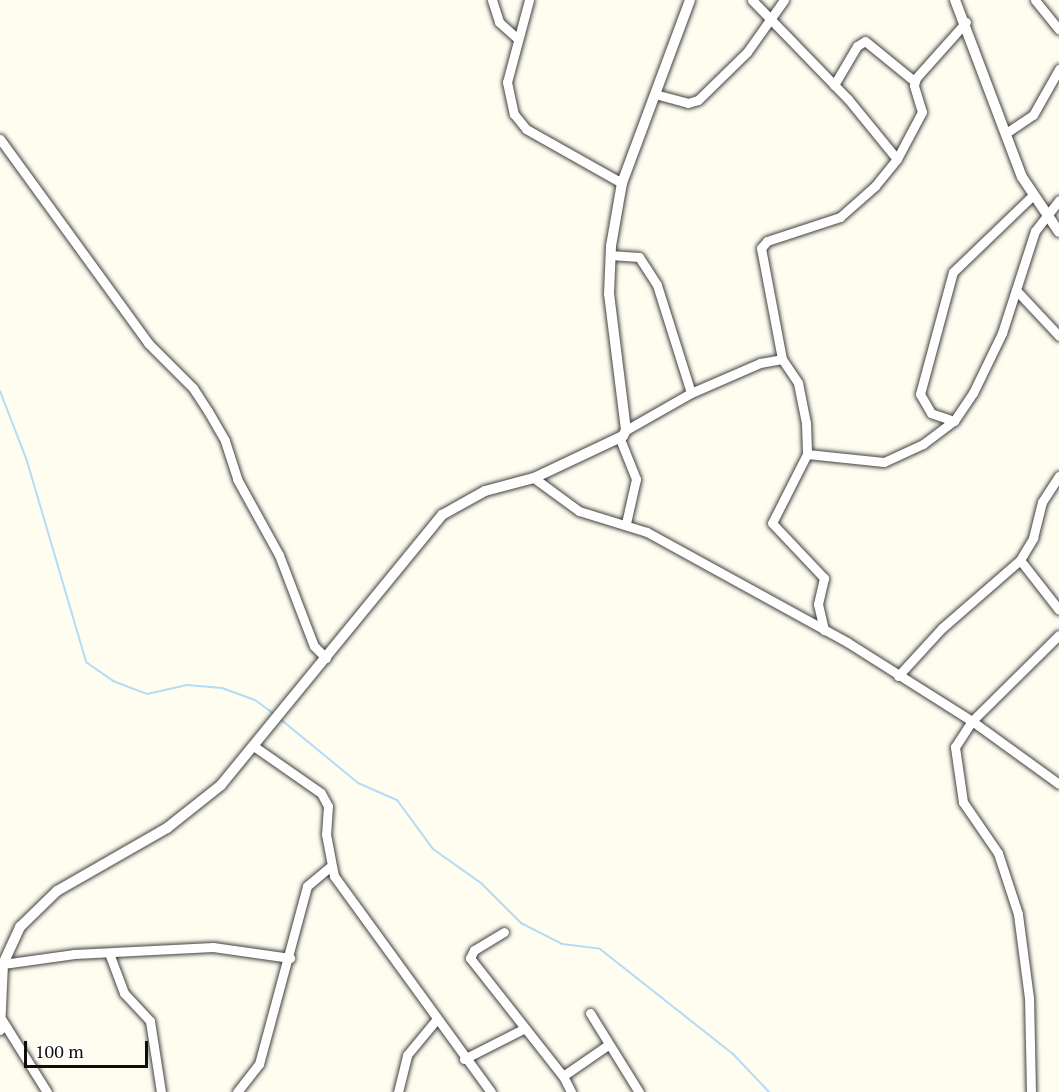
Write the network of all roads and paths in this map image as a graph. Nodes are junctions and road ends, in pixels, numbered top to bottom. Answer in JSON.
{"nodes":[{"id":1,"x":492,"y":0,"type":"edge"},
{"id":2,"x":529,"y":0,"type":"edge"},
{"id":3,"x":690,"y":0,"type":"edge"},
{"id":4,"x":752,"y":0,"type":"edge"},
{"id":5,"x":784,"y":0,"type":"edge"},
{"id":6,"x":955,"y":0,"type":"edge"},
{"id":7,"x":1035,"y":0,"type":"edge"},
{"id":8,"x":774,"y":19,"type":"junction"},
{"id":9,"x":966,"y":22,"type":"junction"},
{"id":10,"x":1059,"y":30,"type":"edge"},
{"id":11,"x":518,"y":39,"type":"junction"},
{"id":12,"x":1059,"y":69,"type":"edge"},
{"id":13,"x":914,"y":81,"type":"junction"},
{"id":14,"x":834,"y":85,"type":"junction"},
{"id":15,"x":656,"y":94,"type":"junction"},
{"id":16,"x":1006,"y":134,"type":"junction"},
{"id":17,"x":0,"y":139,"type":"edge"},
{"id":18,"x":897,"y":159,"type":"junction"},
{"id":19,"x":622,"y":183,"type":"junction"},
{"id":20,"x":1032,"y":196,"type":"junction"},
{"id":21,"x":1059,"y":200,"type":"edge"},
{"id":22,"x":1045,"y":215,"type":"junction"},
{"id":23,"x":1059,"y":232,"type":"edge"},
{"id":24,"x":610,"y":255,"type":"junction"},
{"id":25,"x":1016,"y":290,"type":"junction"},
{"id":26,"x":1059,"y":336,"type":"edge"},
{"id":27,"x":782,"y":359,"type":"junction"},
{"id":28,"x":691,"y":393,"type":"junction"},
{"id":29,"x":954,"y":421,"type":"junction"},
{"id":30,"x":623,"y":435,"type":"junction"},
{"id":31,"x":807,"y":454,"type":"junction"},
{"id":32,"x":1059,"y":476,"type":"edge"},
{"id":33,"x":534,"y":478,"type":"junction"},
{"id":34,"x":626,"y":523,"type":"junction"},
{"id":35,"x":1020,"y":560,"type":"junction"},
{"id":36,"x":1059,"y":610,"type":"edge"},
{"id":37,"x":824,"y":630,"type":"junction"},
{"id":38,"x":1059,"y":635,"type":"edge"},
{"id":39,"x":326,"y":658,"type":"junction"},
{"id":40,"x":898,"y":676,"type":"junction"},
{"id":41,"x":972,"y":721,"type":"junction"},
{"id":42,"x":255,"y":747,"type":"junction"},
{"id":43,"x":1059,"y":784,"type":"edge"},
{"id":44,"x":331,"y":866,"type":"junction"},
{"id":45,"x":504,"y":932,"type":"dead end"},
{"id":46,"x":109,"y":953,"type":"junction"},
{"id":47,"x":290,"y":958,"type":"junction"},
{"id":48,"x":3,"y":964,"type":"junction"},
{"id":49,"x":590,"y":1013,"type":"dead end"},
{"id":50,"x":436,"y":1020,"type":"junction"},
{"id":51,"x":1,"y":1025,"type":"edge"},
{"id":52,"x":525,"y":1028,"type":"junction"},
{"id":53,"x":608,"y":1045,"type":"junction"},
{"id":54,"x":464,"y":1059,"type":"junction"},
{"id":55,"x":563,"y":1076,"type":"junction"},
{"id":56,"x":47,"y":1092,"type":"edge"},
{"id":57,"x":161,"y":1092,"type":"edge"},
{"id":58,"x":237,"y":1092,"type":"edge"},
{"id":59,"x":398,"y":1092,"type":"edge"},
{"id":60,"x":491,"y":1092,"type":"edge"},
{"id":61,"x":571,"y":1092,"type":"edge"},
{"id":62,"x":639,"y":1092,"type":"edge"},
{"id":63,"x":1031,"y":1092,"type":"edge"}],
"edges":[{"from":1,"to":11,"type":"street"},
{"from":2,"to":11,"type":"street"},
{"from":3,"to":15,"type":"street"},
{"from":4,"to":8,"type":"street"},
{"from":5,"to":8,"type":"street"},
{"from":6,"to":9,"type":"street"},
{"from":7,"to":10,"type":"street"},
{"from":8,"to":14,"type":"street"},
{"from":8,"to":15,"type":"street"},
{"from":9,"to":13,"type":"street"},
{"from":9,"to":16,"type":"street"},
{"from":11,"to":19,"type":"street"},
{"from":12,"to":16,"type":"street"},
{"from":13,"to":14,"type":"street"},
{"from":13,"to":18,"type":"street"},
{"from":14,"to":18,"type":"street"},
{"from":15,"to":19,"type":"street"},
{"from":16,"to":20,"type":"street"},
{"from":17,"to":39,"type":"street"},
{"from":18,"to":27,"type":"street"},
{"from":19,"to":24,"type":"street"},
{"from":20,"to":22,"type":"street"},
{"from":20,"to":29,"type":"street"},
{"from":21,"to":22,"type":"street"},
{"from":22,"to":23,"type":"street"},
{"from":22,"to":25,"type":"street"},
{"from":24,"to":28,"type":"street"},
{"from":24,"to":30,"type":"street"},
{"from":25,"to":26,"type":"street"},
{"from":25,"to":29,"type":"street"},
{"from":27,"to":28,"type":"street"},
{"from":27,"to":31,"type":"street"},
{"from":28,"to":30,"type":"street"},
{"from":29,"to":31,"type":"street"},
{"from":30,"to":33,"type":"street"},
{"from":30,"to":34,"type":"street"},
{"from":31,"to":37,"type":"street"},
{"from":32,"to":35,"type":"street"},
{"from":33,"to":34,"type":"street"},
{"from":33,"to":39,"type":"street"},
{"from":34,"to":37,"type":"street"},
{"from":35,"to":36,"type":"street"},
{"from":35,"to":40,"type":"street"},
{"from":37,"to":40,"type":"street"},
{"from":38,"to":41,"type":"street"},
{"from":39,"to":42,"type":"street"},
{"from":40,"to":41,"type":"street"},
{"from":41,"to":43,"type":"street"},
{"from":41,"to":63,"type":"street"},
{"from":42,"to":44,"type":"street"},
{"from":42,"to":48,"type":"street"},
{"from":44,"to":47,"type":"street"},
{"from":44,"to":50,"type":"street"},
{"from":45,"to":52,"type":"street"},
{"from":46,"to":47,"type":"street"},
{"from":46,"to":48,"type":"street"},
{"from":46,"to":57,"type":"street"},
{"from":47,"to":58,"type":"street"},
{"from":48,"to":51,"type":"street"},
{"from":49,"to":53,"type":"street"},
{"from":50,"to":54,"type":"street"},
{"from":50,"to":59,"type":"street"},
{"from":51,"to":56,"type":"street"},
{"from":52,"to":54,"type":"street"},
{"from":52,"to":55,"type":"street"},
{"from":53,"to":55,"type":"street"},
{"from":53,"to":62,"type":"street"},
{"from":54,"to":60,"type":"street"},
{"from":55,"to":61,"type":"street"}]}
